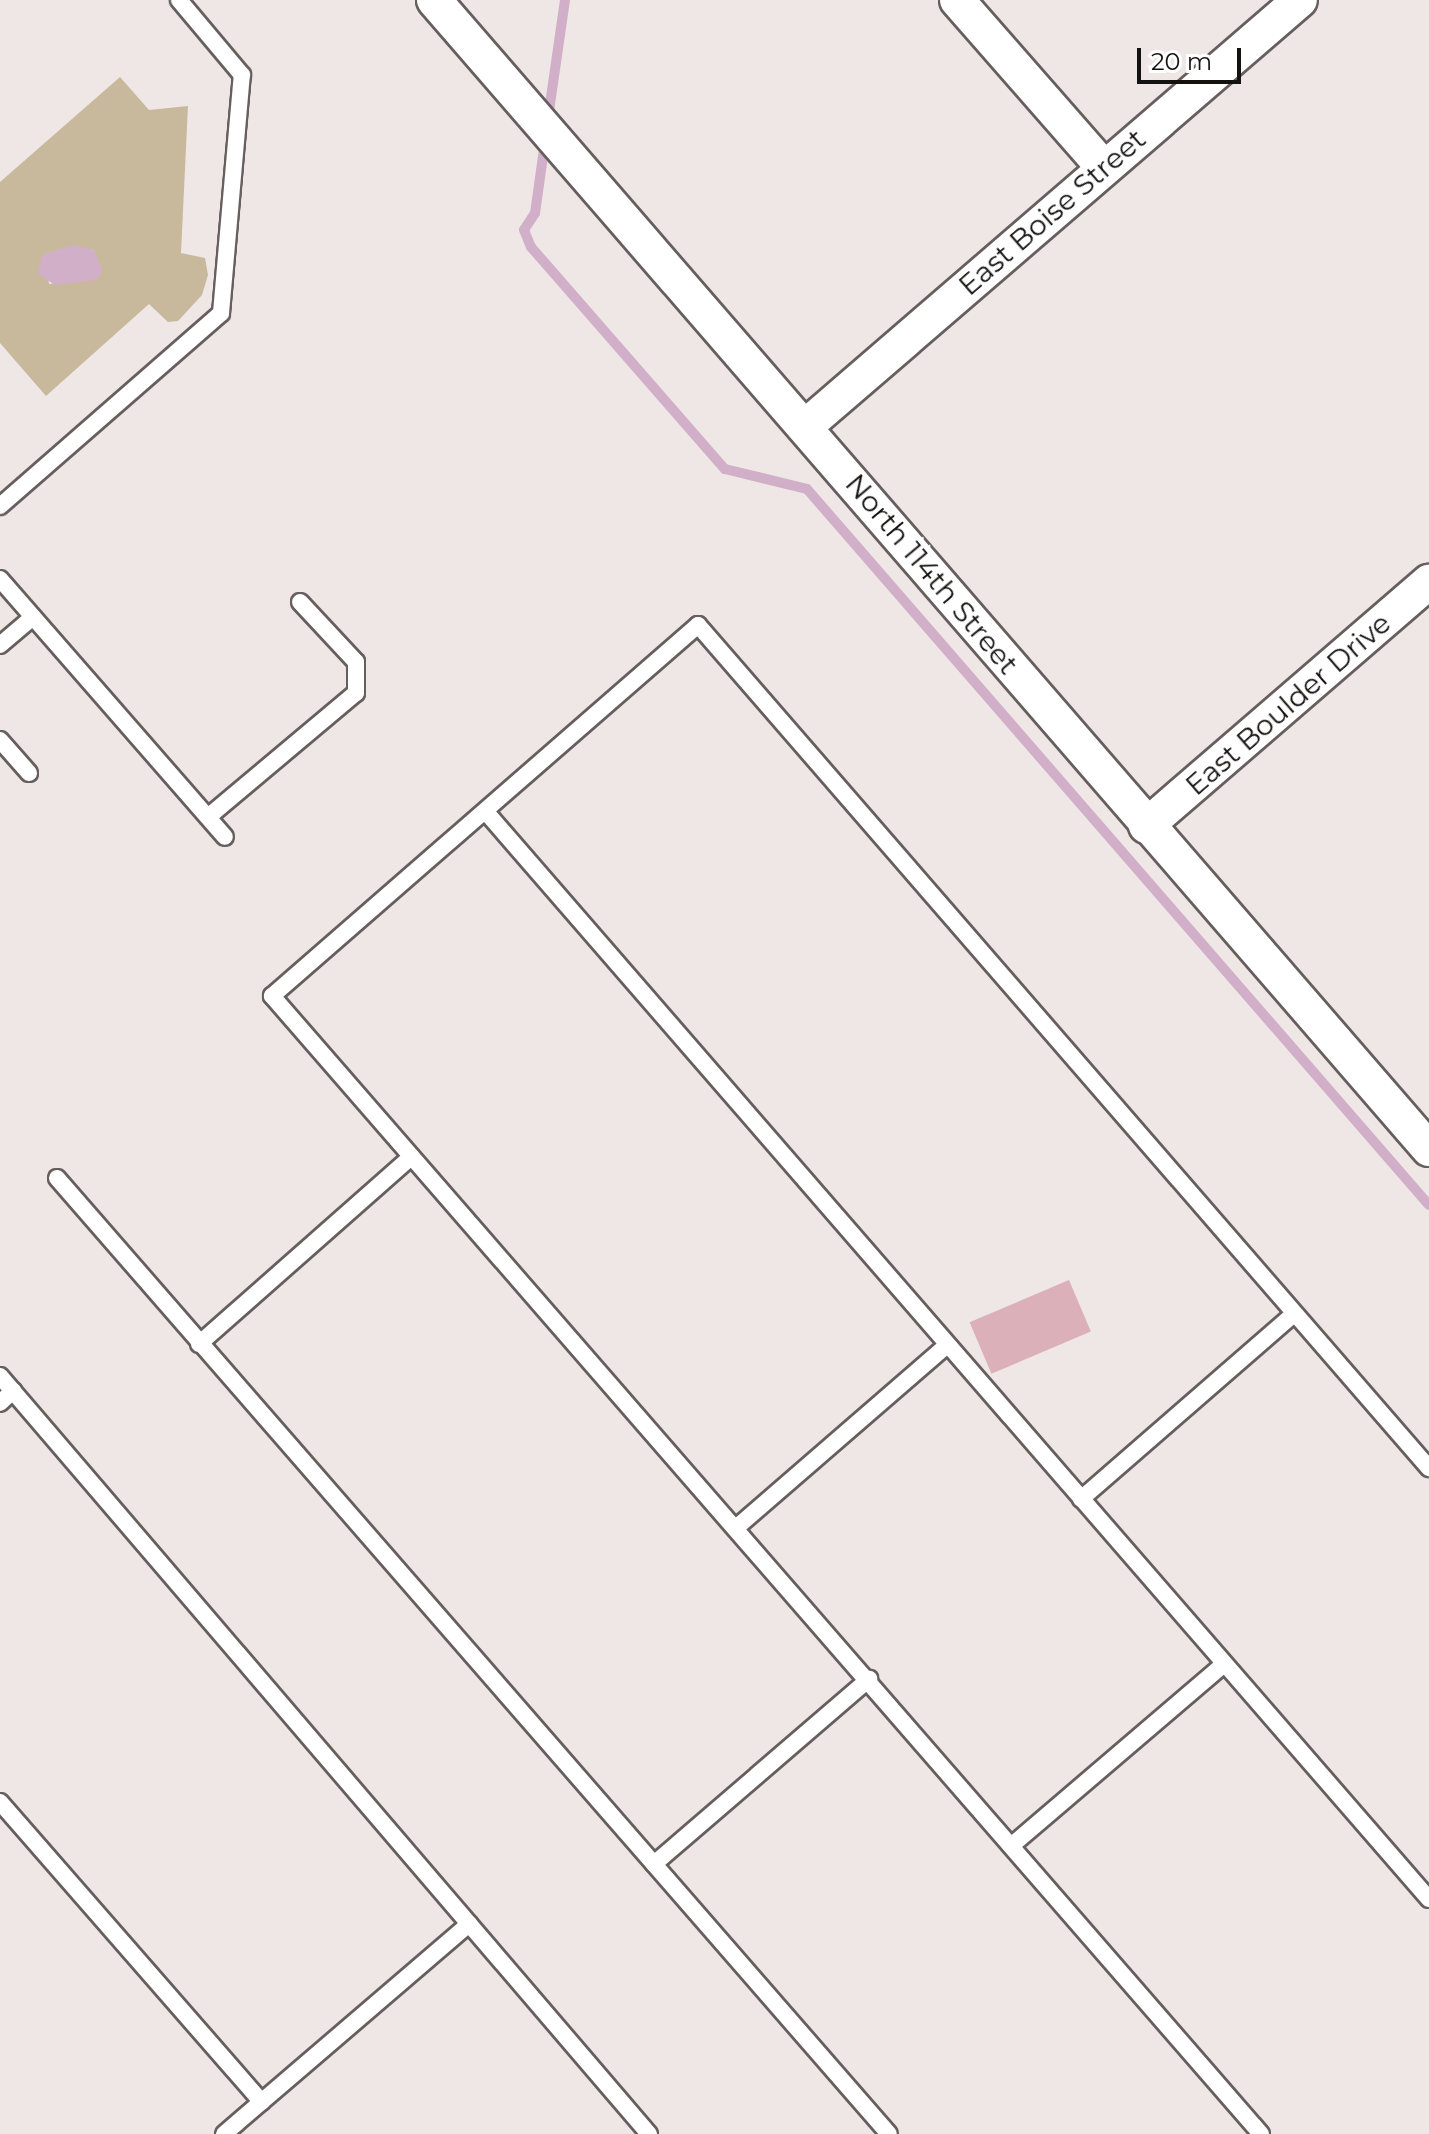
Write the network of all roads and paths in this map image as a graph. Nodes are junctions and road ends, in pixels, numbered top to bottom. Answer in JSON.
{"nodes":[{"id":1,"x":179,"y":0,"type":"edge"},
{"id":2,"x":434,"y":0,"type":"edge"},
{"id":3,"x":957,"y":0,"type":"edge"},
{"id":4,"x":1284,"y":5,"type":"edge"},
{"id":5,"x":1103,"y":167,"type":"junction"},
{"id":6,"x":806,"y":426,"type":"junction"},
{"id":7,"x":0,"y":506,"type":"edge"},
{"id":8,"x":0,"y":579,"type":"edge"},
{"id":9,"x":1429,"y":582,"type":"edge"},
{"id":10,"x":300,"y":602,"type":"dead end"},
{"id":11,"x":33,"y":617,"type":"junction"},
{"id":12,"x":0,"y":645,"type":"edge"},
{"id":13,"x":0,"y":740,"type":"edge"},
{"id":14,"x":29,"y":773,"type":"dead end"},
{"id":15,"x":486,"y":812,"type":"junction"},
{"id":16,"x":208,"y":817,"type":"junction"},
{"id":17,"x":1146,"y":826,"type":"junction"},
{"id":18,"x":225,"y":837,"type":"dead end"},
{"id":19,"x":1429,"y":1149,"type":"edge"},
{"id":20,"x":411,"y":1157,"type":"junction"},
{"id":21,"x":57,"y":1178,"type":"dead end"},
{"id":22,"x":1294,"y":1314,"type":"junction"},
{"id":23,"x":199,"y":1344,"type":"junction"},
{"id":24,"x":947,"y":1345,"type":"junction"},
{"id":25,"x":0,"y":1376,"type":"edge"},
{"id":26,"x":13,"y":1391,"type":"junction"},
{"id":27,"x":0,"y":1403,"type":"edge"},
{"id":28,"x":1429,"y":1468,"type":"edge"},
{"id":29,"x":1081,"y":1499,"type":"junction"},
{"id":30,"x":737,"y":1527,"type":"junction"},
{"id":31,"x":1224,"y":1664,"type":"junction"},
{"id":32,"x":869,"y":1679,"type":"junction"},
{"id":33,"x":0,"y":1802,"type":"edge"},
{"id":34,"x":1011,"y":1846,"type":"junction"},
{"id":35,"x":654,"y":1864,"type":"junction"},
{"id":36,"x":1429,"y":1899,"type":"edge"},
{"id":37,"x":469,"y":1924,"type":"junction"},
{"id":38,"x":262,"y":2102,"type":"junction"},
{"id":39,"x":224,"y":2134,"type":"edge"},
{"id":40,"x":649,"y":2134,"type":"edge"},
{"id":41,"x":889,"y":2134,"type":"edge"},
{"id":42,"x":1261,"y":2134,"type":"edge"}],
"edges":[{"from":1,"to":7,"type":"lane"},
{"from":2,"to":6,"type":"street","name":"North 114th Street"},
{"from":3,"to":5,"type":"street"},
{"from":4,"to":5,"type":"street","name":"East Boise Street"},
{"from":5,"to":6,"type":"street","name":"East Boise Street"},
{"from":6,"to":17,"type":"street","name":"North 114th Street"},
{"from":8,"to":11,"type":"lane"},
{"from":9,"to":17,"type":"street","name":"East Boulder Drive"},
{"from":10,"to":16,"type":"lane"},
{"from":11,"to":12,"type":"lane"},
{"from":11,"to":16,"type":"lane"},
{"from":13,"to":14,"type":"lane"},
{"from":15,"to":20,"type":"lane"},
{"from":15,"to":22,"type":"lane"},
{"from":15,"to":24,"type":"lane"},
{"from":16,"to":18,"type":"lane"},
{"from":17,"to":19,"type":"street","name":"North 114th Street"},
{"from":20,"to":23,"type":"lane"},
{"from":20,"to":30,"type":"lane"},
{"from":21,"to":23,"type":"lane"},
{"from":22,"to":28,"type":"lane"},
{"from":22,"to":29,"type":"lane"},
{"from":23,"to":35,"type":"lane"},
{"from":24,"to":29,"type":"lane"},
{"from":24,"to":30,"type":"lane"},
{"from":25,"to":26,"type":"lane"},
{"from":26,"to":27,"type":"lane"},
{"from":26,"to":37,"type":"lane"},
{"from":29,"to":31,"type":"lane"},
{"from":30,"to":32,"type":"lane"},
{"from":31,"to":34,"type":"lane"},
{"from":31,"to":36,"type":"lane"},
{"from":32,"to":34,"type":"lane"},
{"from":32,"to":35,"type":"lane"},
{"from":33,"to":38,"type":"lane"},
{"from":34,"to":42,"type":"lane"},
{"from":35,"to":41,"type":"lane"},
{"from":37,"to":38,"type":"lane"},
{"from":37,"to":40,"type":"lane"},
{"from":38,"to":39,"type":"lane"}]}
